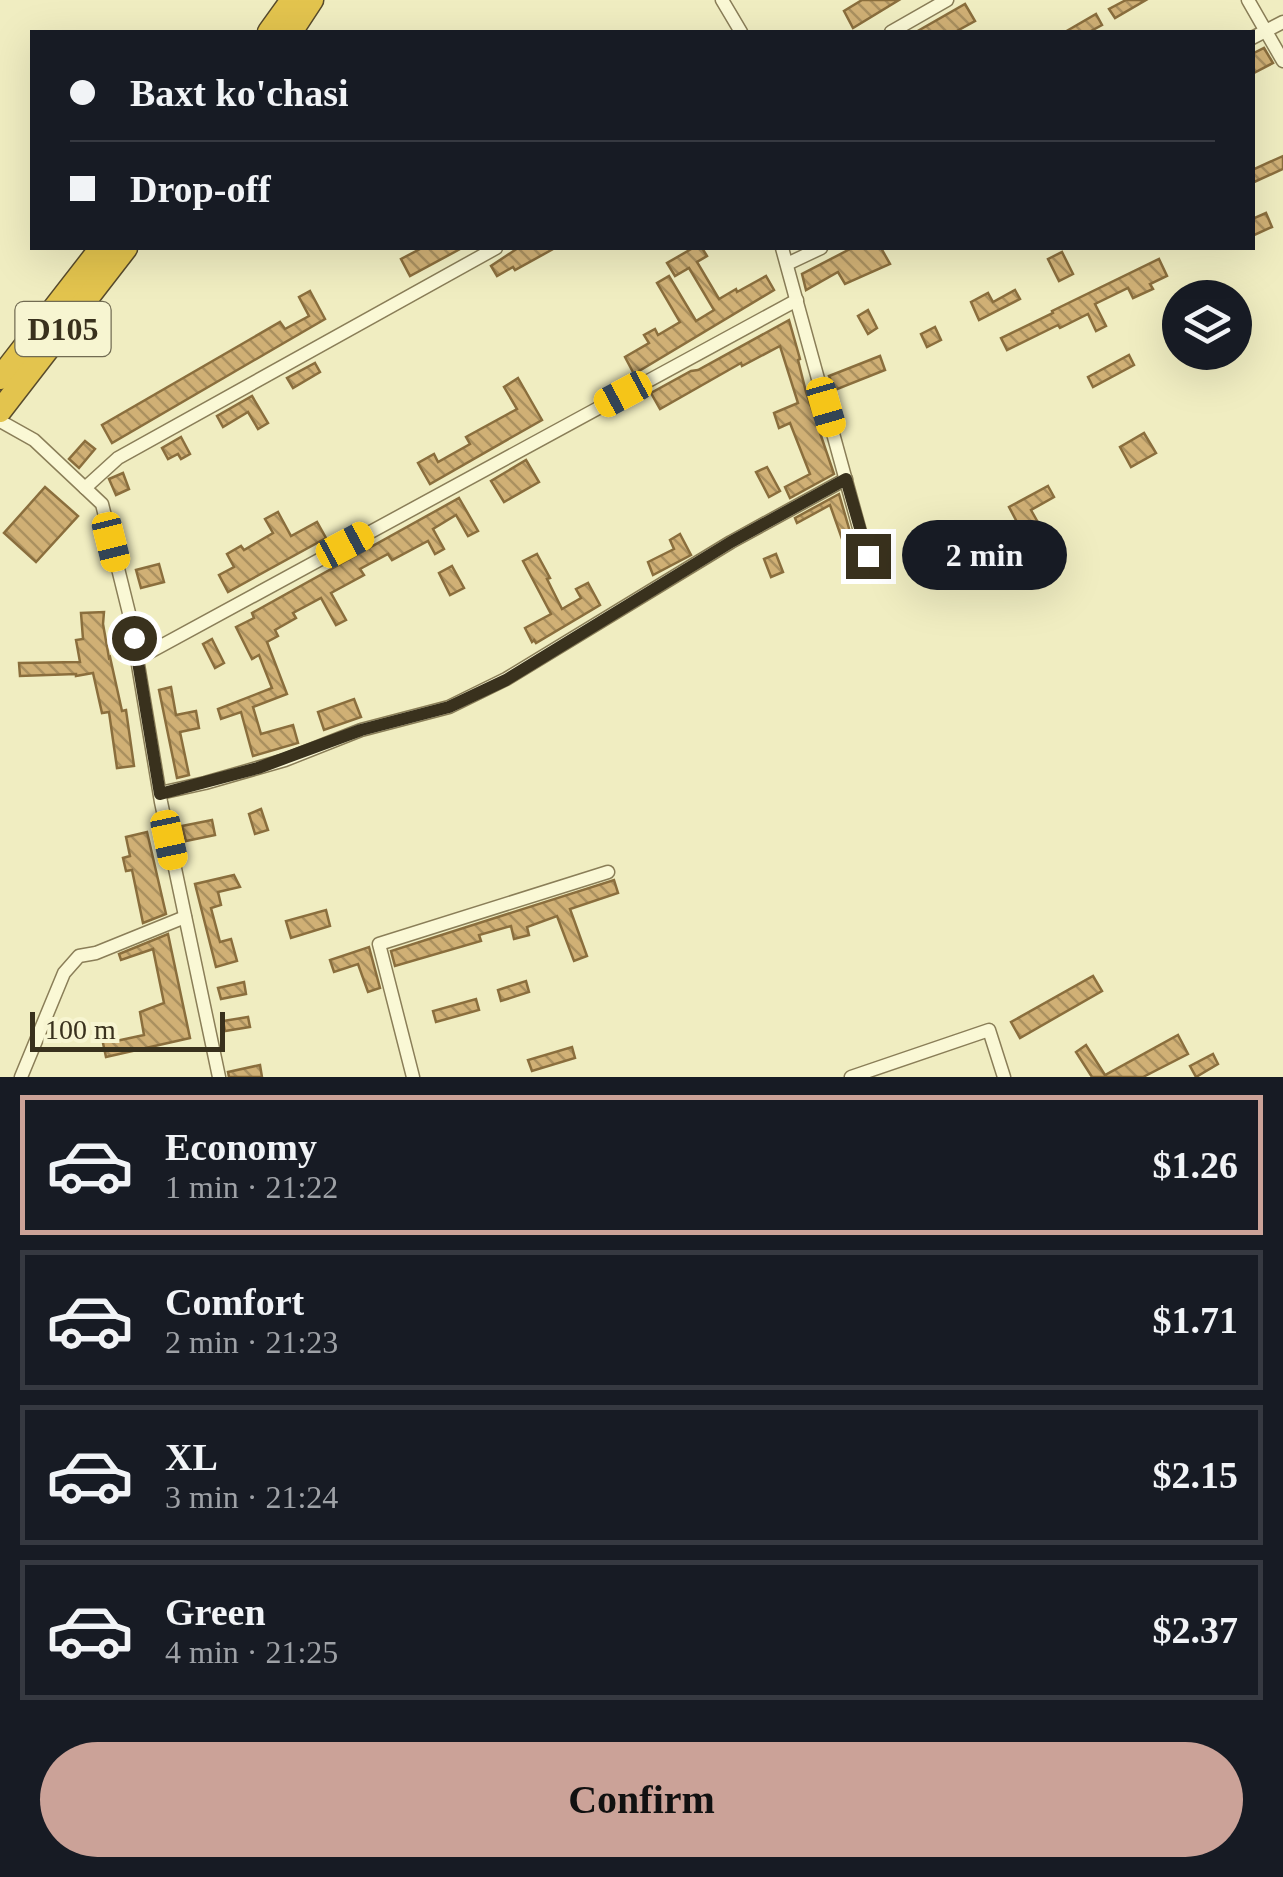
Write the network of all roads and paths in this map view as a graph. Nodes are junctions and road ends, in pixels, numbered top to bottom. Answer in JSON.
{"nodes":[{"id":1,"x":292,"y":0,"type":"edge"},
{"id":2,"x":312,"y":0,"type":"edge"},
{"id":3,"x":722,"y":0,"type":"edge"},
{"id":4,"x":947,"y":0,"type":"edge"},
{"id":5,"x":1248,"y":0,"type":"edge"},
{"id":6,"x":1283,"y":22,"type":"edge"},
{"id":7,"x":270,"y":30,"type":"edge"},
{"id":8,"x":291,"y":30,"type":"edge"},
{"id":9,"x":740,"y":30,"type":"edge"},
{"id":10,"x":894,"y":30,"type":"edge"},
{"id":11,"x":1266,"y":32,"type":"junction"},
{"id":12,"x":1255,"y":37,"type":"edge"},
{"id":13,"x":1283,"y":61,"type":"edge"},
{"id":14,"x":100,"y":250,"type":"edge"},
{"id":15,"x":124,"y":250,"type":"edge"},
{"id":16,"x":492,"y":250,"type":"edge"},
{"id":17,"x":783,"y":250,"type":"edge"},
{"id":18,"x":817,"y":250,"type":"edge"},
{"id":19,"x":787,"y":264,"type":"junction"},
{"id":20,"x":797,"y":300,"type":"junction"},
{"id":21,"x":0,"y":378,"type":"edge"},
{"id":22,"x":0,"y":411,"type":"edge"},
{"id":23,"x":0,"y":422,"type":"edge"},
{"id":24,"x":846,"y":479,"type":"junction"},
{"id":25,"x":85,"y":488,"type":"junction"},
{"id":26,"x":868,"y":556,"type":"dead end"},
{"id":27,"x":137,"y":659,"type":"junction"},
{"id":28,"x":160,"y":794,"type":"junction"},
{"id":29,"x":608,"y":872,"type":"dead end"},
{"id":30,"x":186,"y":918,"type":"junction"},
{"id":31,"x":21,"y":1077,"type":"edge"},
{"id":32,"x":219,"y":1077,"type":"edge"},
{"id":33,"x":413,"y":1077,"type":"edge"},
{"id":34,"x":851,"y":1077,"type":"edge"},
{"id":35,"x":1004,"y":1077,"type":"edge"}],
"edges":[{"from":1,"to":7,"type":"highway"},
{"from":2,"to":8,"type":"highway"},
{"from":3,"to":9,"type":"street"},
{"from":4,"to":10,"type":"street"},
{"from":5,"to":11,"type":"street"},
{"from":6,"to":11,"type":"street"},
{"from":11,"to":12,"type":"street"},
{"from":11,"to":13,"type":"street"},
{"from":14,"to":21,"type":"highway","number":"D105"},
{"from":15,"to":22,"type":"highway","number":"D105"},
{"from":16,"to":25,"type":"street"},
{"from":17,"to":19,"type":"street"},
{"from":18,"to":19,"type":"street"},
{"from":19,"to":20,"type":"street"},
{"from":20,"to":24,"type":"street"},
{"from":20,"to":27,"type":"street"},
{"from":23,"to":25,"type":"street"},
{"from":24,"to":26,"type":"street"},
{"from":24,"to":28,"type":"street"},
{"from":25,"to":27,"type":"street"},
{"from":27,"to":28,"type":"street"},
{"from":28,"to":30,"type":"street"},
{"from":29,"to":33,"type":"street"},
{"from":30,"to":31,"type":"street"},
{"from":30,"to":32,"type":"street"},
{"from":34,"to":35,"type":"street"}]}
